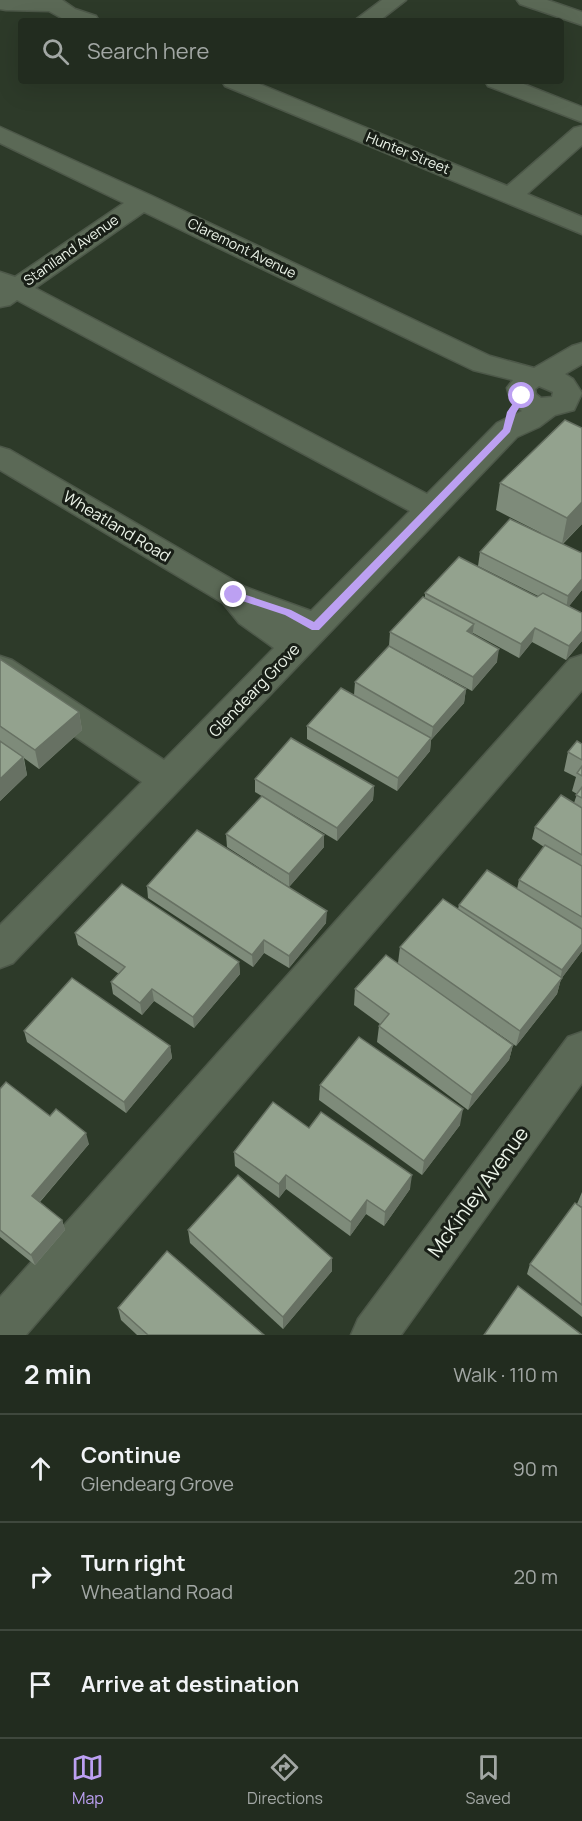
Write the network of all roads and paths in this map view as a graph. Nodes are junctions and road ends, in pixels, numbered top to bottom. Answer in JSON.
{"nodes":[{"id":1,"x":396,"y":0,"type":"edge"},
{"id":2,"x":527,"y":0,"type":"edge"},
{"id":3,"x":0,"y":2,"type":"edge"},
{"id":4,"x":52,"y":2,"type":"edge"},
{"id":5,"x":80,"y":18,"type":"edge"},
{"id":6,"x":369,"y":18,"type":"edge"},
{"id":7,"x":582,"y":19,"type":"edge"},
{"id":8,"x":504,"y":84,"type":"edge"},
{"id":9,"x":267,"y":86,"type":"edge"},
{"id":10,"x":582,"y":115,"type":"edge"},
{"id":11,"x":582,"y":133,"type":"edge"},
{"id":12,"x":0,"y":134,"type":"edge"},
{"id":13,"x":510,"y":196,"type":"junction"},
{"id":14,"x":143,"y":201,"type":"junction"},
{"id":15,"x":582,"y":226,"type":"edge"},
{"id":16,"x":5,"y":289,"type":"edge"},
{"id":17,"x":582,"y":354,"type":"edge"},
{"id":18,"x":547,"y":394,"type":"edge"},
{"id":19,"x":582,"y":417,"type":"edge"},
{"id":20,"x":0,"y":457,"type":"edge"},
{"id":21,"x":431,"y":509,"type":"junction"},
{"id":22,"x":306,"y":637,"type":"junction"},
{"id":23,"x":582,"y":668,"type":"edge"},
{"id":24,"x":0,"y":669,"type":"edge"},
{"id":25,"x":166,"y":780,"type":"junction"},
{"id":26,"x":0,"y":951,"type":"edge"},
{"id":27,"x":582,"y":1050,"type":"edge"},
{"id":28,"x":0,"y":1332,"type":"edge"},
{"id":29,"x":374,"y":1335,"type":"edge"}],
"edges":[{"from":1,"to":6,"type":"street"},
{"from":2,"to":7,"type":"street"},
{"from":3,"to":4,"type":"street"},
{"from":4,"to":5,"type":"street"},
{"from":8,"to":10,"type":"street"},
{"from":9,"to":13,"type":"street","name":"Hunter Street"},
{"from":11,"to":13,"type":"street"},
{"from":12,"to":14,"type":"street","name":"Claremont Avenue"},
{"from":13,"to":15,"type":"street","name":"Hunter Street"},
{"from":14,"to":16,"type":"street","name":"Staniland Avenue"},
{"from":14,"to":18,"type":"street","name":"Claremont Avenue"},
{"from":16,"to":21,"type":"street"},
{"from":17,"to":18,"type":"street"},
{"from":18,"to":19,"type":"street","name":"Claremont Avenue"},
{"from":18,"to":21,"type":"street","name":"Glendearg Grove"},
{"from":20,"to":22,"type":"street","name":"Wheatland Road"},
{"from":21,"to":22,"type":"street","name":"Glendearg Grove"},
{"from":22,"to":25,"type":"street","name":"Glendearg Grove"},
{"from":23,"to":28,"type":"street"},
{"from":24,"to":25,"type":"street"},
{"from":25,"to":26,"type":"street","name":"Glendearg Grove"},
{"from":27,"to":29,"type":"street","name":"McKinley Avenue"}]}
